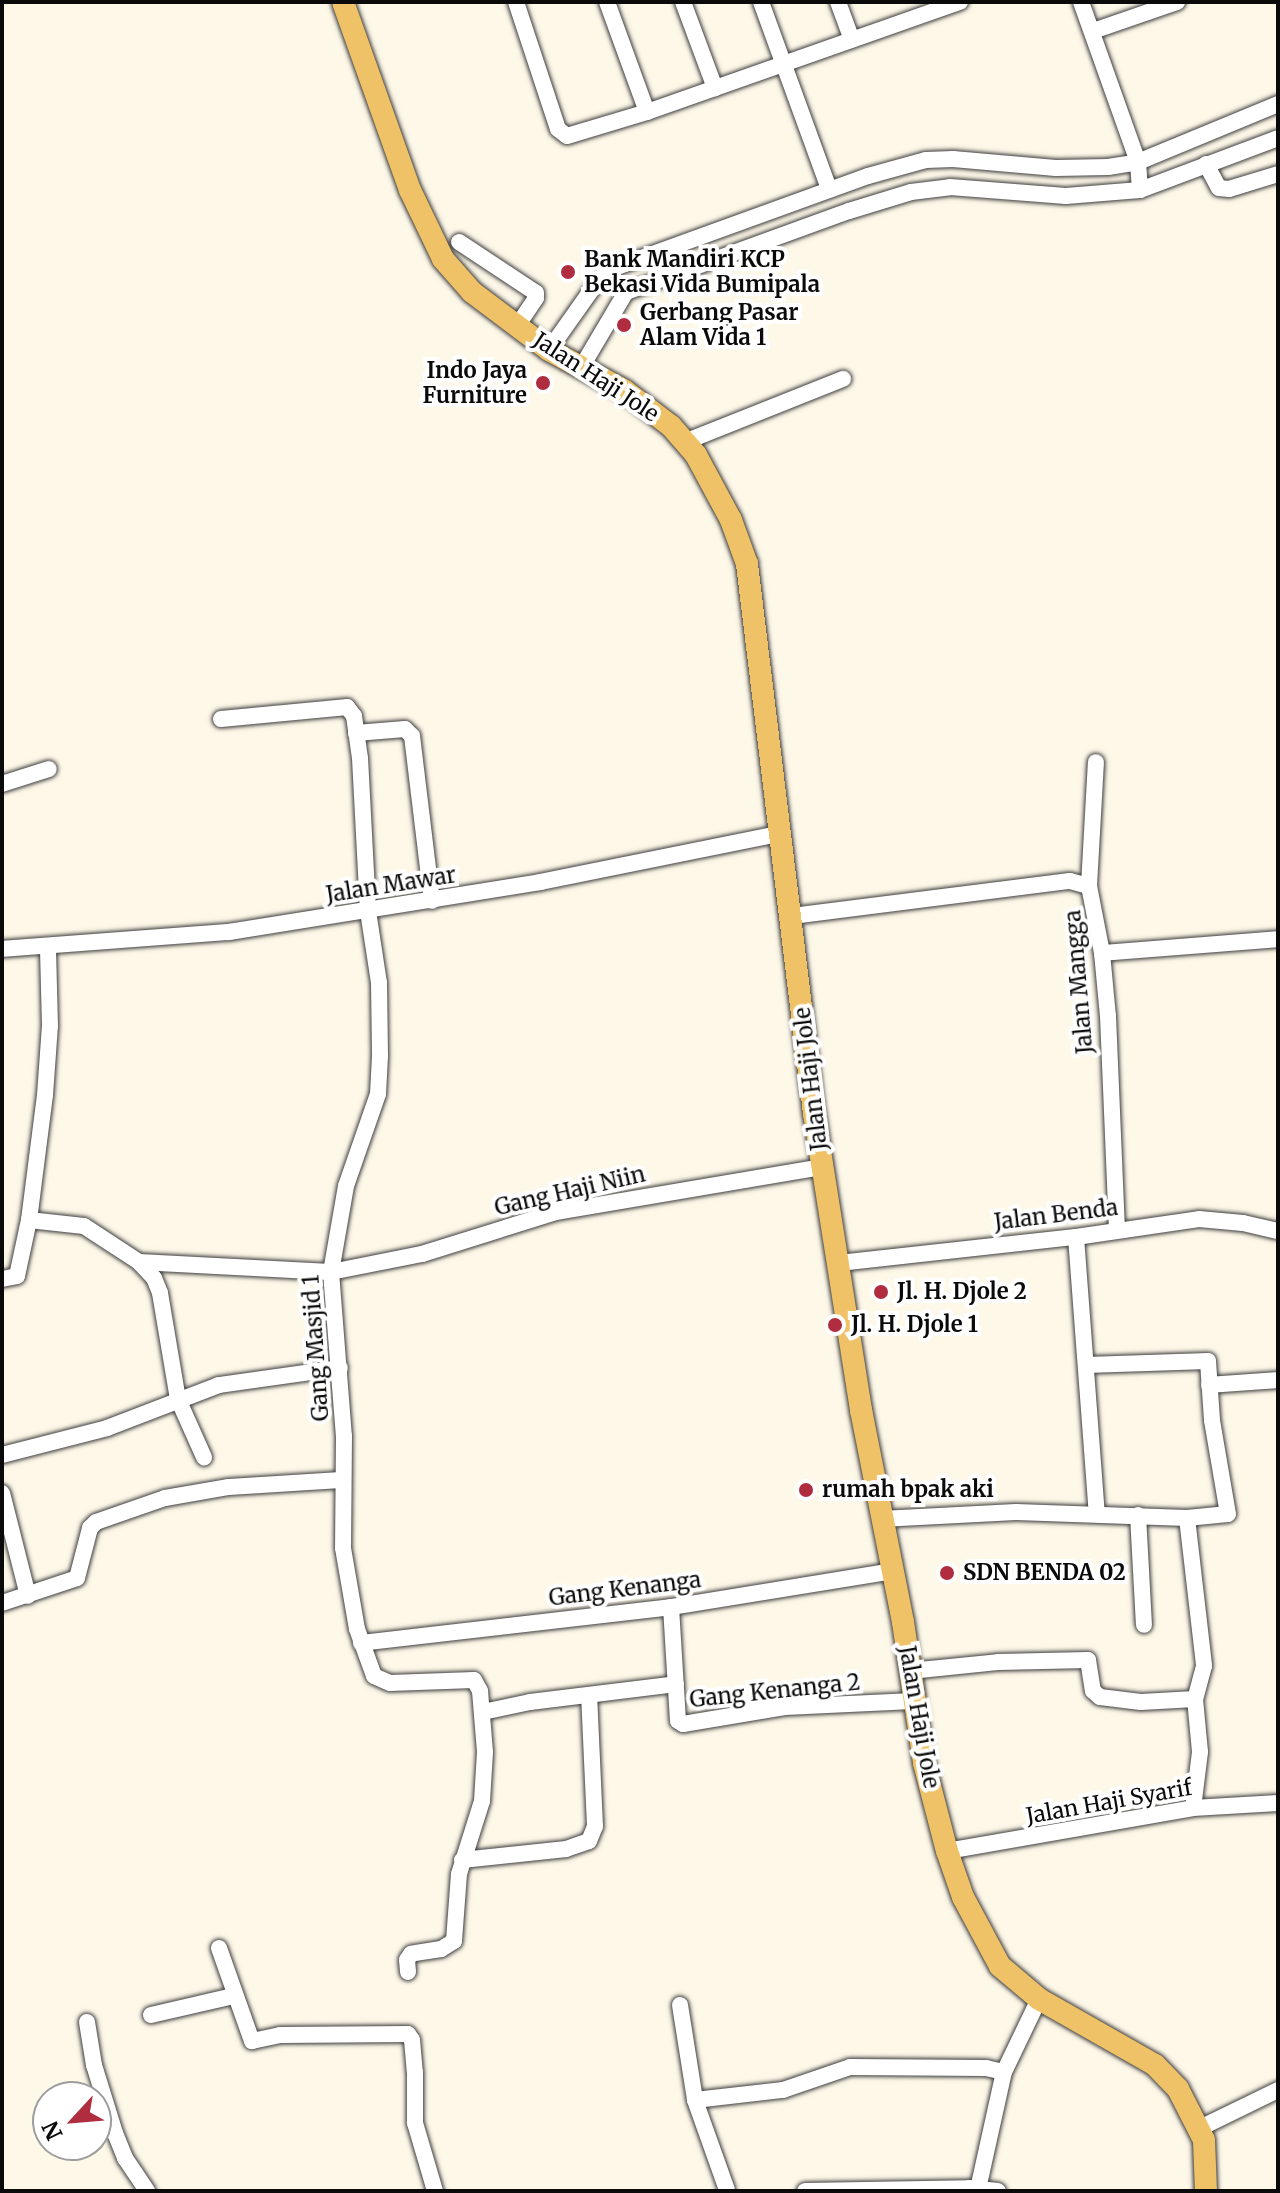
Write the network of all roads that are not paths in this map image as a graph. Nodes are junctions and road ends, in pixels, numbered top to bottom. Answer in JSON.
{"nodes":[{"id":1,"x":343,"y":2,"type":"edge"},
{"id":2,"x":516,"y":2,"type":"edge"},
{"id":3,"x":607,"y":2,"type":"edge"},
{"id":4,"x":683,"y":2,"type":"edge"},
{"id":5,"x":761,"y":2,"type":"edge"},
{"id":6,"x":838,"y":2,"type":"edge"},
{"id":7,"x":960,"y":2,"type":"edge"},
{"id":8,"x":1081,"y":2,"type":"edge"},
{"id":9,"x":1171,"y":3,"type":"edge"},
{"id":10,"x":915,"y":10,"type":"edge"},
{"id":11,"x":1093,"y":31,"type":"junction"},
{"id":12,"x":852,"y":40,"type":"junction"},
{"id":13,"x":785,"y":64,"type":"junction"},
{"id":14,"x":715,"y":88,"type":"junction"},
{"id":15,"x":1278,"y":104,"type":"edge"},
{"id":16,"x":647,"y":112,"type":"junction"},
{"id":17,"x":1278,"y":138,"type":"edge"},
{"id":18,"x":1138,"y":162,"type":"junction"},
{"id":19,"x":1206,"y":164,"type":"junction"},
{"id":20,"x":1278,"y":174,"type":"edge"},
{"id":21,"x":829,"y":189,"type":"junction"},
{"id":22,"x":1140,"y":190,"type":"junction"},
{"id":23,"x":459,"y":242,"type":"dead end"},
{"id":24,"x":600,"y":278,"type":"junction"},
{"id":25,"x":626,"y":292,"type":"junction"},
{"id":26,"x":518,"y":325,"type":"junction"},
{"id":27,"x":549,"y":350,"type":"junction"},
{"id":28,"x":581,"y":368,"type":"junction"},
{"id":29,"x":843,"y":379,"type":"dead end"},
{"id":30,"x":687,"y":441,"type":"junction"},
{"id":31,"x":221,"y":719,"type":"dead end"},
{"id":32,"x":356,"y":733,"type":"junction"},
{"id":33,"x":1096,"y":762,"type":"dead end"},
{"id":34,"x":49,"y":769,"type":"dead end"},
{"id":35,"x":2,"y":784,"type":"edge"},
{"id":36,"x":782,"y":833,"type":"junction"},
{"id":37,"x":1089,"y":886,"type":"junction"},
{"id":38,"x":432,"y":901,"type":"junction"},
{"id":39,"x":368,"y":911,"type":"junction"},
{"id":40,"x":792,"y":916,"type":"junction"},
{"id":41,"x":1278,"y":939,"type":"edge"},
{"id":42,"x":48,"y":947,"type":"junction"},
{"id":43,"x":2,"y":949,"type":"edge"},
{"id":44,"x":1102,"y":953,"type":"junction"},
{"id":45,"x":822,"y":1167,"type":"junction"},
{"id":46,"x":29,"y":1220,"type":"junction"},
{"id":47,"x":1117,"y":1230,"type":"junction"},
{"id":48,"x":1278,"y":1231,"type":"edge"},
{"id":49,"x":1076,"y":1237,"type":"junction"},
{"id":50,"x":139,"y":1262,"type":"junction"},
{"id":51,"x":839,"y":1263,"type":"junction"},
{"id":52,"x":331,"y":1272,"type":"junction"},
{"id":53,"x":2,"y":1279,"type":"edge"},
{"id":54,"x":1086,"y":1365,"type":"junction"},
{"id":55,"x":340,"y":1368,"type":"junction"},
{"id":56,"x":1278,"y":1380,"type":"edge"},
{"id":57,"x":1209,"y":1385,"type":"junction"},
{"id":58,"x":178,"y":1399,"type":"junction"},
{"id":59,"x":2,"y":1455,"type":"edge"},
{"id":60,"x":204,"y":1457,"type":"dead end"},
{"id":61,"x":341,"y":1480,"type":"junction"},
{"id":62,"x":2,"y":1493,"type":"edge"},
{"id":63,"x":1097,"y":1514,"type":"junction"},
{"id":64,"x":1138,"y":1515,"type":"junction"},
{"id":65,"x":1187,"y":1518,"type":"junction"},
{"id":66,"x":881,"y":1519,"type":"junction"},
{"id":67,"x":893,"y":1571,"type":"junction"},
{"id":68,"x":28,"y":1596,"type":"junction"},
{"id":69,"x":2,"y":1603,"type":"edge"},
{"id":70,"x":671,"y":1607,"type":"junction"},
{"id":71,"x":1144,"y":1625,"type":"dead end"},
{"id":72,"x":361,"y":1643,"type":"junction"},
{"id":73,"x":910,"y":1671,"type":"junction"},
{"id":74,"x":676,"y":1684,"type":"junction"},
{"id":75,"x":589,"y":1696,"type":"junction"},
{"id":76,"x":1195,"y":1699,"type":"junction"},
{"id":77,"x":913,"y":1701,"type":"junction"},
{"id":78,"x":483,"y":1712,"type":"junction"},
{"id":79,"x":1278,"y":1803,"type":"edge"},
{"id":80,"x":1193,"y":1808,"type":"junction"},
{"id":81,"x":947,"y":1851,"type":"junction"},
{"id":82,"x":462,"y":1860,"type":"junction"},
{"id":83,"x":219,"y":1948,"type":"dead end"},
{"id":84,"x":408,"y":1972,"type":"dead end"},
{"id":85,"x":233,"y":1996,"type":"junction"},
{"id":86,"x":1039,"y":1999,"type":"junction"},
{"id":87,"x":680,"y":2005,"type":"dead end"},
{"id":88,"x":151,"y":2015,"type":"dead end"},
{"id":89,"x":87,"y":2022,"type":"dead end"},
{"id":90,"x":1004,"y":2072,"type":"junction"},
{"id":91,"x":1278,"y":2090,"type":"edge"},
{"id":92,"x":695,"y":2100,"type":"junction"},
{"id":93,"x":1200,"y":2128,"type":"junction"},
{"id":94,"x":978,"y":2189,"type":"junction"},
{"id":95,"x":147,"y":2191,"type":"edge"},
{"id":96,"x":435,"y":2191,"type":"edge"},
{"id":97,"x":726,"y":2191,"type":"edge"},
{"id":98,"x":805,"y":2191,"type":"edge"},
{"id":99,"x":998,"y":2191,"type":"edge"},
{"id":100,"x":1206,"y":2191,"type":"edge"}],
"edges":[{"from":1,"to":26,"type":"main road","name":"Jalan Haji Jole"},
{"from":2,"to":16,"type":"street"},
{"from":3,"to":16,"type":"street"},
{"from":4,"to":14,"type":"street"},
{"from":5,"to":13,"type":"street"},
{"from":6,"to":12,"type":"street"},
{"from":7,"to":10,"type":"street"},
{"from":8,"to":11,"type":"street"},
{"from":9,"to":11,"type":"street"},
{"from":10,"to":12,"type":"street"},
{"from":11,"to":18,"type":"street"},
{"from":12,"to":13,"type":"street"},
{"from":13,"to":14,"type":"street"},
{"from":13,"to":21,"type":"street"},
{"from":14,"to":16,"type":"street"},
{"from":15,"to":18,"type":"street"},
{"from":17,"to":19,"type":"street"},
{"from":18,"to":21,"type":"street"},
{"from":18,"to":22,"type":"street"},
{"from":19,"to":20,"type":"street"},
{"from":19,"to":22,"type":"street"},
{"from":21,"to":24,"type":"street"},
{"from":22,"to":25,"type":"street"},
{"from":23,"to":26,"type":"street"},
{"from":24,"to":25,"type":"street"},
{"from":24,"to":27,"type":"street"},
{"from":25,"to":28,"type":"street"},
{"from":26,"to":27,"type":"main road","name":"Jalan Haji Jole"},
{"from":27,"to":28,"type":"main road","name":"Jalan Haji Jole"},
{"from":28,"to":30,"type":"main road","name":"Jalan Haji Jole"},
{"from":29,"to":30,"type":"street"},
{"from":30,"to":36,"type":"main road","name":"Jalan Haji Jole"},
{"from":31,"to":32,"type":"street"},
{"from":32,"to":38,"type":"street"},
{"from":32,"to":39,"type":"street","name":"Gang Masjid 1"},
{"from":33,"to":37,"type":"street"},
{"from":34,"to":35,"type":"street"},
{"from":36,"to":38,"type":"street","name":"Jalan Mawar"},
{"from":36,"to":40,"type":"main road","name":"Jalan Haji Jole"},
{"from":37,"to":40,"type":"street","name":"Jalan Mangga"},
{"from":37,"to":44,"type":"street","name":"Jalan Mangga"},
{"from":38,"to":39,"type":"street","name":"Jalan Mawar"},
{"from":39,"to":42,"type":"street","name":"Jalan Mawar"},
{"from":39,"to":52,"type":"street","name":"Gang Masjid 1"},
{"from":40,"to":45,"type":"main road","name":"Jalan Haji Jole"},
{"from":41,"to":44,"type":"street"},
{"from":42,"to":43,"type":"street","name":"Jalan Mawar"},
{"from":42,"to":46,"type":"street"},
{"from":44,"to":47,"type":"street","name":"Jalan Mangga"},
{"from":45,"to":51,"type":"main road","name":"Jalan Haji Jole"},
{"from":45,"to":52,"type":"street","name":"Gang Haji Niin"},
{"from":46,"to":50,"type":"street"},
{"from":46,"to":53,"type":"street"},
{"from":47,"to":48,"type":"street","name":"Jalan Benda"},
{"from":47,"to":49,"type":"street","name":"Jalan Benda"},
{"from":49,"to":51,"type":"street","name":"Jalan Benda"},
{"from":49,"to":54,"type":"street"},
{"from":50,"to":52,"type":"street","name":"Gang Haji Niin"},
{"from":50,"to":58,"type":"street"},
{"from":51,"to":66,"type":"main road","name":"Jalan Haji Jole"},
{"from":52,"to":55,"type":"street","name":"Gang Masjid 1"},
{"from":54,"to":57,"type":"street"},
{"from":54,"to":63,"type":"street"},
{"from":55,"to":58,"type":"street"},
{"from":55,"to":61,"type":"street","name":"Gang Masjid 1"},
{"from":56,"to":57,"type":"street"},
{"from":57,"to":65,"type":"street"},
{"from":58,"to":59,"type":"street"},
{"from":58,"to":60,"type":"street"},
{"from":61,"to":68,"type":"street"},
{"from":61,"to":72,"type":"street","name":"Gang Masjid 1"},
{"from":62,"to":68,"type":"street"},
{"from":63,"to":64,"type":"street"},
{"from":63,"to":66,"type":"street"},
{"from":64,"to":65,"type":"street"},
{"from":64,"to":71,"type":"street"},
{"from":65,"to":76,"type":"street"},
{"from":66,"to":67,"type":"main road","name":"Jalan Haji Jole"},
{"from":67,"to":70,"type":"street","name":"Gang Kenanga"},
{"from":67,"to":73,"type":"main road","name":"Jalan Haji Jole"},
{"from":68,"to":69,"type":"street"},
{"from":70,"to":72,"type":"street","name":"Gang Kenanga"},
{"from":70,"to":74,"type":"street"},
{"from":72,"to":78,"type":"street","name":"Gang Masjid 1"},
{"from":73,"to":76,"type":"street"},
{"from":73,"to":77,"type":"main road","name":"Jalan Haji Jole"},
{"from":74,"to":75,"type":"street"},
{"from":74,"to":77,"type":"street","name":"Gang Kenanga 2"},
{"from":75,"to":78,"type":"street"},
{"from":75,"to":82,"type":"street"},
{"from":76,"to":80,"type":"street"},
{"from":77,"to":81,"type":"main road","name":"Jalan Haji Jole"},
{"from":78,"to":82,"type":"street"},
{"from":79,"to":80,"type":"street","name":"Jalan Haji Syarif"},
{"from":80,"to":81,"type":"street","name":"Jalan Haji Syarif"},
{"from":81,"to":86,"type":"main road","name":"Jalan Haji Jole"},
{"from":82,"to":84,"type":"street"},
{"from":83,"to":85,"type":"street"},
{"from":85,"to":88,"type":"street"},
{"from":85,"to":96,"type":"street"},
{"from":86,"to":90,"type":"street"},
{"from":86,"to":93,"type":"main road","name":"Jalan Haji Jole"},
{"from":87,"to":92,"type":"street"},
{"from":89,"to":95,"type":"street"},
{"from":90,"to":92,"type":"street"},
{"from":90,"to":94,"type":"street"},
{"from":91,"to":93,"type":"street"},
{"from":92,"to":97,"type":"street"},
{"from":93,"to":100,"type":"main road","name":"Jalan Haji Jole"},
{"from":94,"to":98,"type":"street"},
{"from":94,"to":99,"type":"street"}]}
